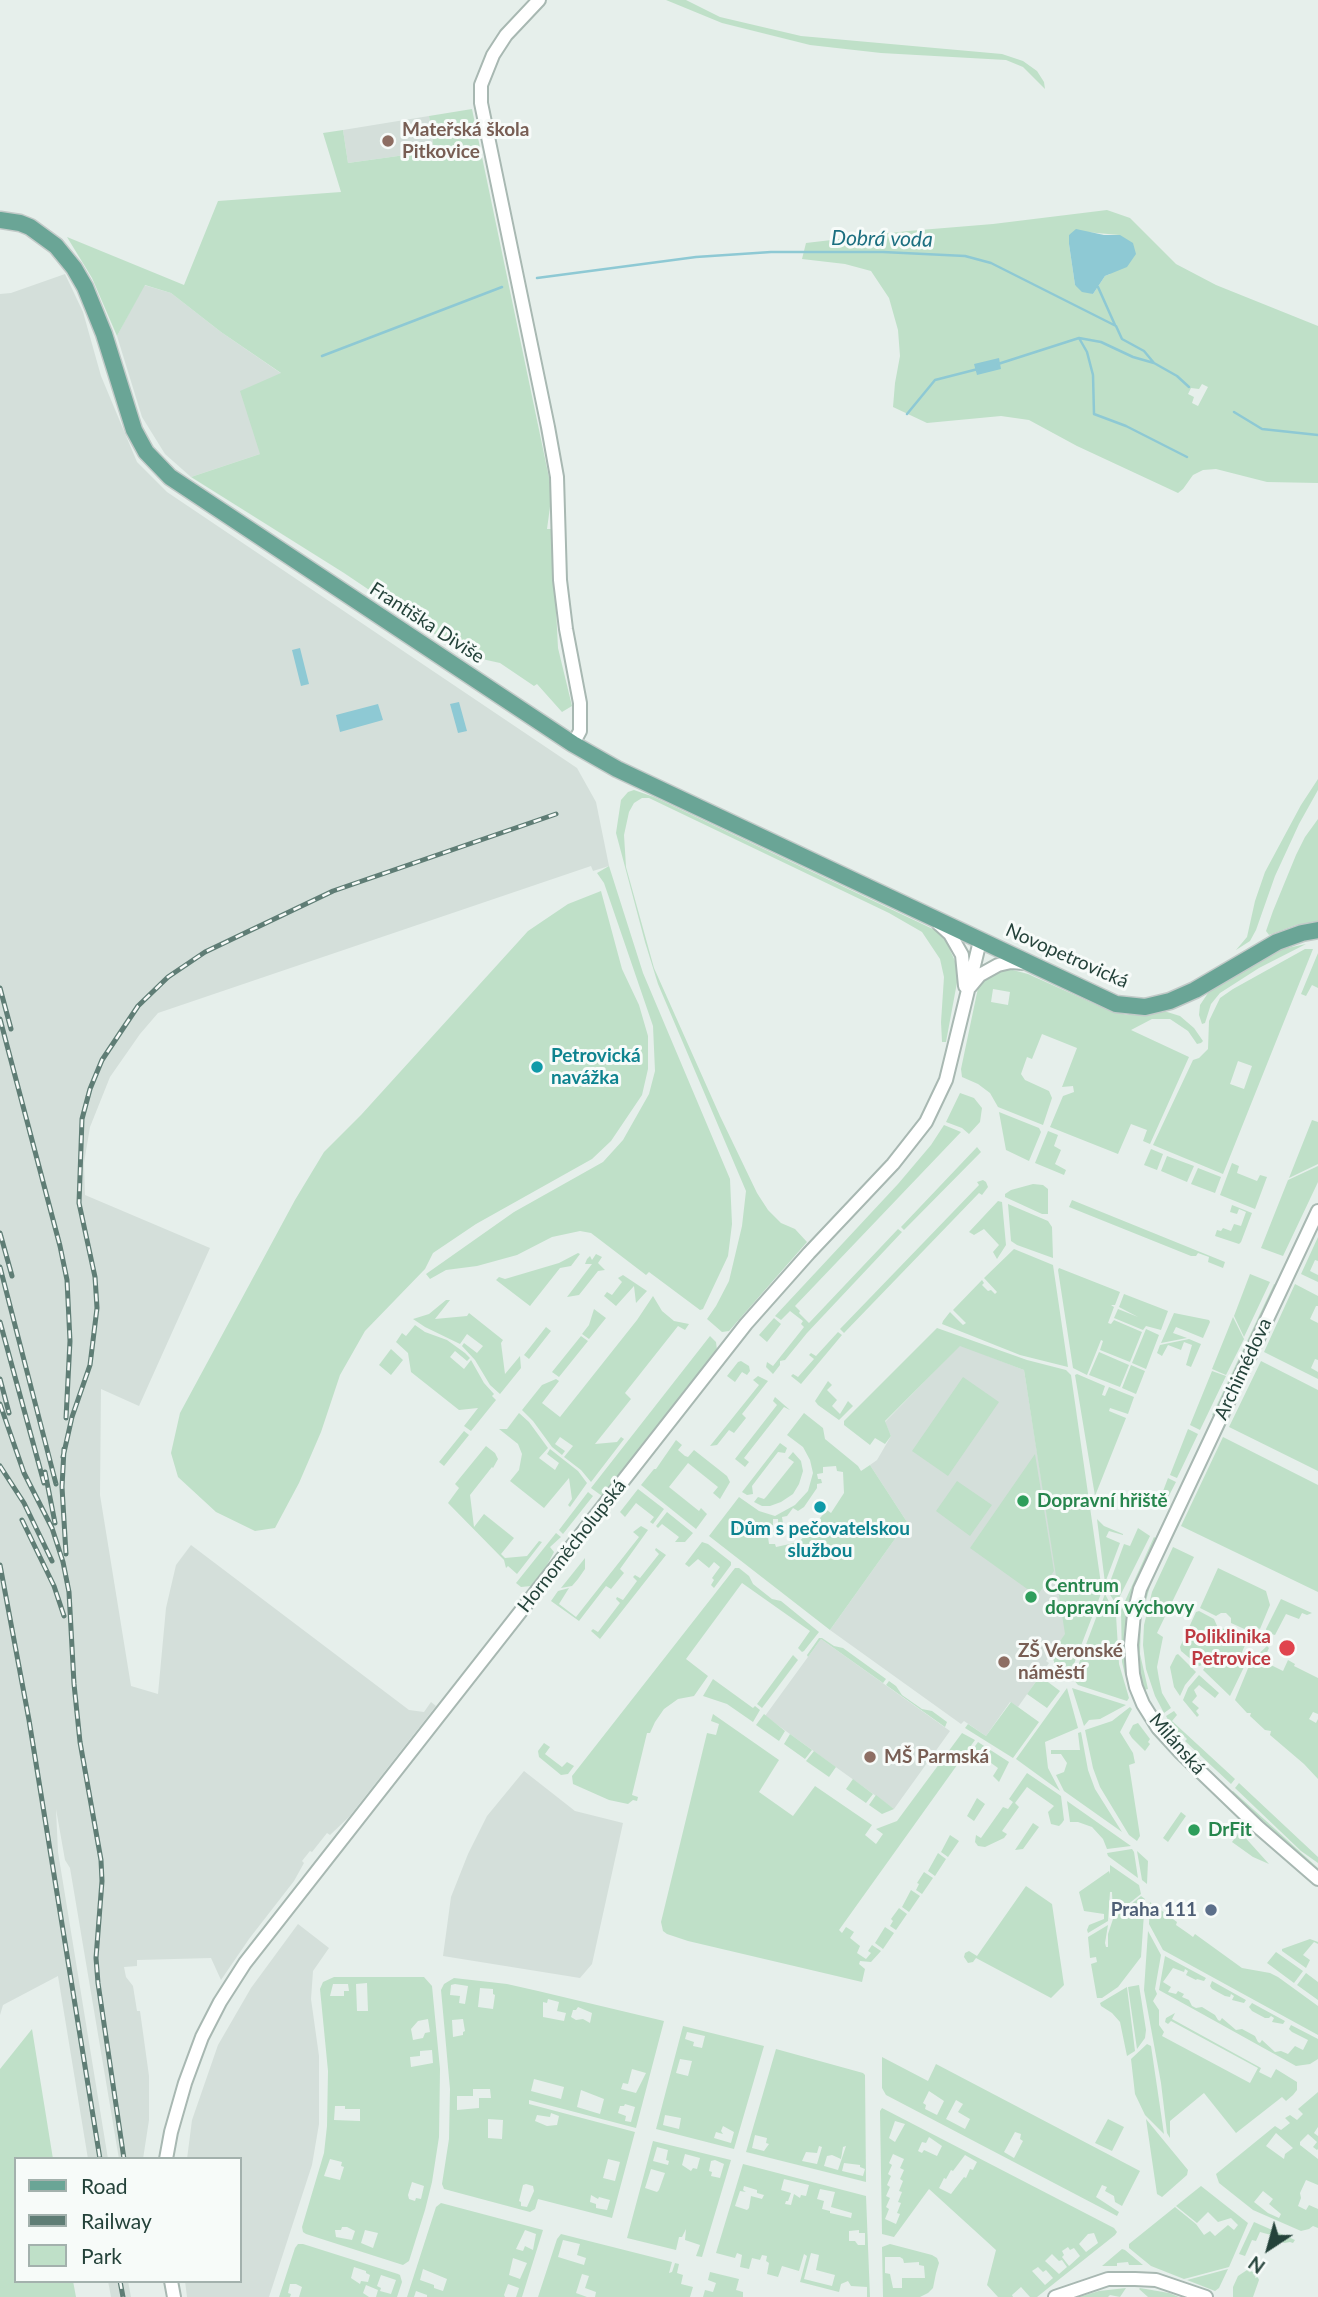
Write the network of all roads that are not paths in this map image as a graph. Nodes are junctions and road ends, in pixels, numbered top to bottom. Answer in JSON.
{"nodes":[{"id":1,"x":539,"y":0,"type":"edge"},
{"id":2,"x":0,"y":220,"type":"edge"},
{"id":3,"x":573,"y":744,"type":"junction"},
{"id":4,"x":915,"y":909,"type":"junction"},
{"id":5,"x":1318,"y":930,"type":"edge"},
{"id":6,"x":980,"y":940,"type":"junction"},
{"id":7,"x":1028,"y":964,"type":"junction"},
{"id":8,"x":965,"y":993,"type":"junction"},
{"id":9,"x":1318,"y":1211,"type":"edge"},
{"id":10,"x":1168,"y":1527,"type":"joint"},
{"id":11,"x":1318,"y":1879,"type":"edge"},
{"id":12,"x":166,"y":2157,"type":"edge"},
{"id":13,"x":1055,"y":2297,"type":"edge"},
{"id":14,"x":1206,"y":2297,"type":"edge"}],
"edges":[{"from":1,"to":3,"type":"street"},
{"from":2,"to":3,"type":"main road","name":"Františka Diviše"},
{"from":3,"to":4,"type":"main road","name":"Františka Diviše"},
{"from":4,"to":6,"type":"main road","name":"Novopetrovická"},
{"from":4,"to":8,"type":"street"},
{"from":5,"to":7,"type":"main road","name":"Novopetrovická"},
{"from":6,"to":7,"type":"main road","name":"Novopetrovická"},
{"from":6,"to":8,"type":"street","name":"Hornoměcholupská"},
{"from":7,"to":8,"type":"street"},
{"from":8,"to":12,"type":"street","name":"Hornoměcholupská"},
{"from":9,"to":10,"type":"street","name":"Archimédova"},
{"from":10,"to":11,"type":"street","name":"Milánská"},
{"from":13,"to":14,"type":"street"}]}
